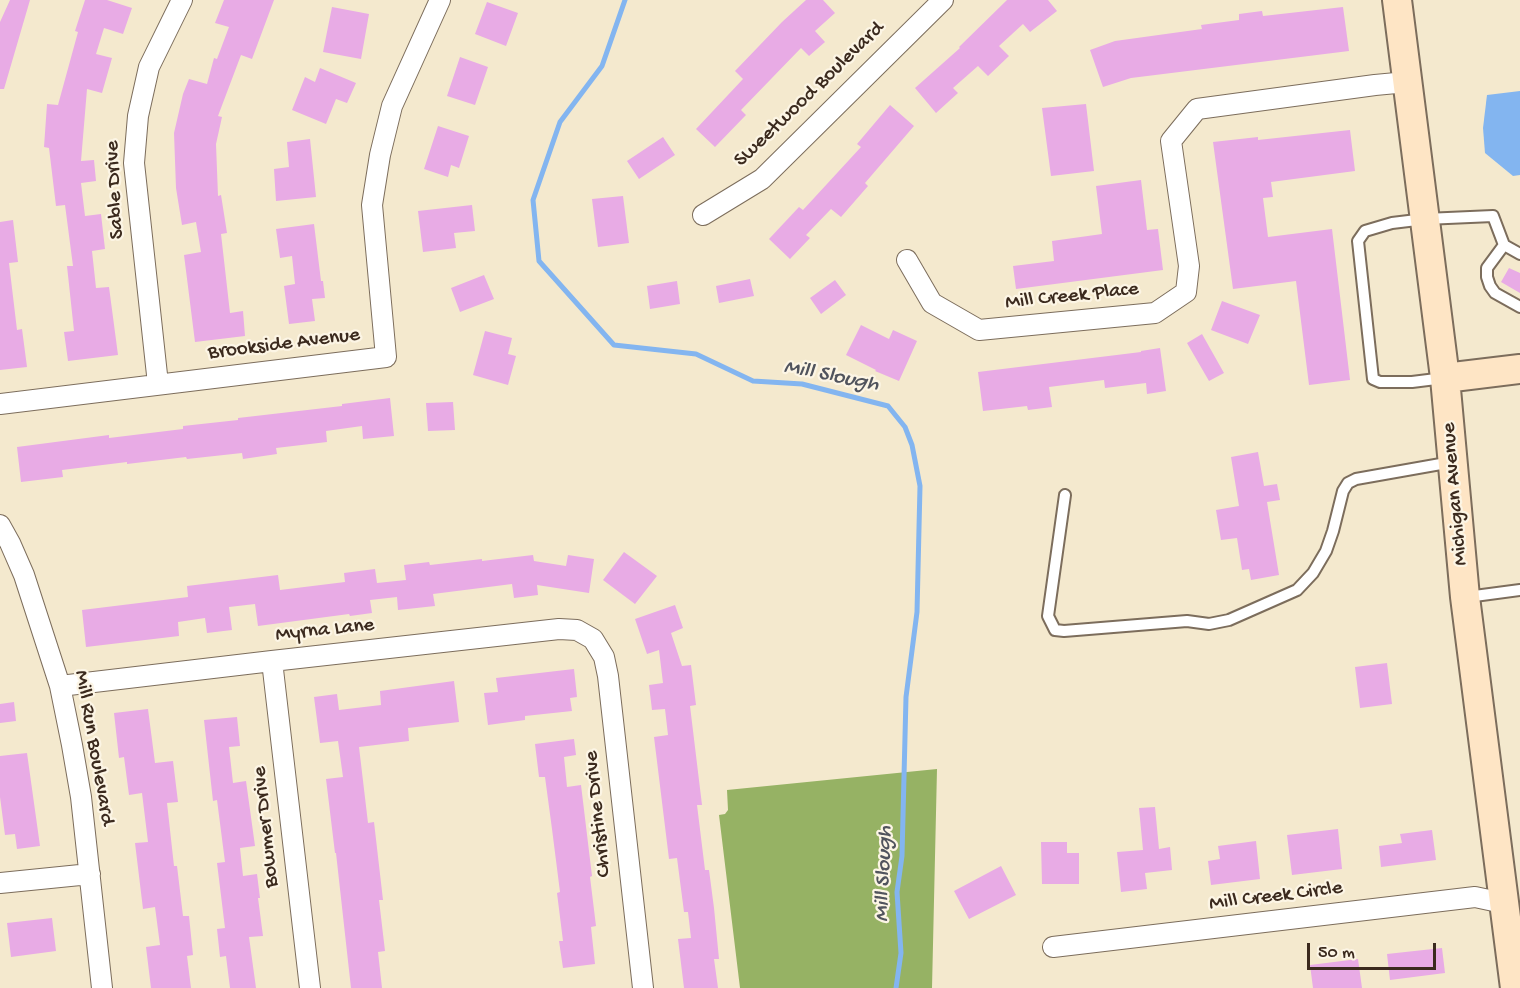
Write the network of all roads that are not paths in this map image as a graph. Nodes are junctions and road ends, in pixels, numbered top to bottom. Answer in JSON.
{"nodes":[{"id":1,"x":182,"y":0,"type":"edge"},
{"id":2,"x":440,"y":0,"type":"edge"},
{"id":3,"x":943,"y":0,"type":"edge"},
{"id":4,"x":1397,"y":0,"type":"edge"},
{"id":5,"x":1407,"y":82,"type":"junction"},
{"id":6,"x":703,"y":215,"type":"dead end"},
{"id":7,"x":1425,"y":219,"type":"junction"},
{"id":8,"x":1504,"y":245,"type":"junction"},
{"id":9,"x":1520,"y":254,"type":"edge"},
{"id":10,"x":907,"y":260,"type":"dead end"},
{"id":11,"x":1520,"y":307,"type":"edge"},
{"id":12,"x":1520,"y":369,"type":"edge"},
{"id":13,"x":1445,"y":378,"type":"junction"},
{"id":14,"x":158,"y":384,"type":"junction"},
{"id":15,"x":0,"y":404,"type":"edge"},
{"id":16,"x":1453,"y":462,"type":"junction"},
{"id":17,"x":1065,"y":495,"type":"dead end"},
{"id":18,"x":0,"y":525,"type":"edge"},
{"id":19,"x":1520,"y":590,"type":"edge"},
{"id":20,"x":1465,"y":597,"type":"junction"},
{"id":21,"x":593,"y":639,"type":"joint"},
{"id":22,"x":272,"y":661,"type":"junction"},
{"id":23,"x":60,"y":686,"type":"junction"},
{"id":24,"x":90,"y":874,"type":"junction"},
{"id":25,"x":0,"y":884,"type":"edge"},
{"id":26,"x":1508,"y":902,"type":"junction"},
{"id":27,"x":1053,"y":947,"type":"dead end"},
{"id":28,"x":102,"y":988,"type":"edge"},
{"id":29,"x":310,"y":988,"type":"edge"},
{"id":30,"x":643,"y":988,"type":"edge"},
{"id":31,"x":1515,"y":988,"type":"edge"}],
"edges":[{"from":1,"to":14,"type":"street","name":"Sable Drive"},
{"from":2,"to":14,"type":"street","name":"Brookside Avenue"},
{"from":3,"to":6,"type":"street","name":"Sweetwood Boulevard"},
{"from":4,"to":5,"type":"main road","name":"Michigan Avenue"},
{"from":5,"to":7,"type":"main road","name":"Michigan Avenue"},
{"from":5,"to":10,"type":"street","name":"Mill Creek Place"},
{"from":7,"to":8,"type":"lane"},
{"from":7,"to":13,"type":"main road","name":"Michigan Avenue"},
{"from":7,"to":13,"type":"lane"},
{"from":8,"to":9,"type":"lane"},
{"from":8,"to":11,"type":"lane"},
{"from":12,"to":13,"type":"main road"},
{"from":13,"to":16,"type":"main road","name":"Michigan Avenue"},
{"from":14,"to":15,"type":"street","name":"Brookside Avenue"},
{"from":16,"to":17,"type":"lane"},
{"from":16,"to":20,"type":"main road","name":"Michigan Avenue"},
{"from":18,"to":23,"type":"street","name":"Mill Run Boulevard"},
{"from":19,"to":20,"type":"lane"},
{"from":20,"to":26,"type":"main road","name":"Michigan Avenue"},
{"from":21,"to":22,"type":"street","name":"Myrna Lane"},
{"from":21,"to":30,"type":"street","name":"Christine Drive"},
{"from":22,"to":23,"type":"street","name":"Myrna Lane"},
{"from":22,"to":29,"type":"street","name":"Bowmer Drive"},
{"from":23,"to":24,"type":"street","name":"Mill Run Boulevard"},
{"from":24,"to":25,"type":"street"},
{"from":24,"to":28,"type":"street","name":"Mill Run Boulevard"},
{"from":26,"to":27,"type":"street","name":"Mill Creek Circle"},
{"from":26,"to":31,"type":"main road","name":"Michigan Avenue"}]}
